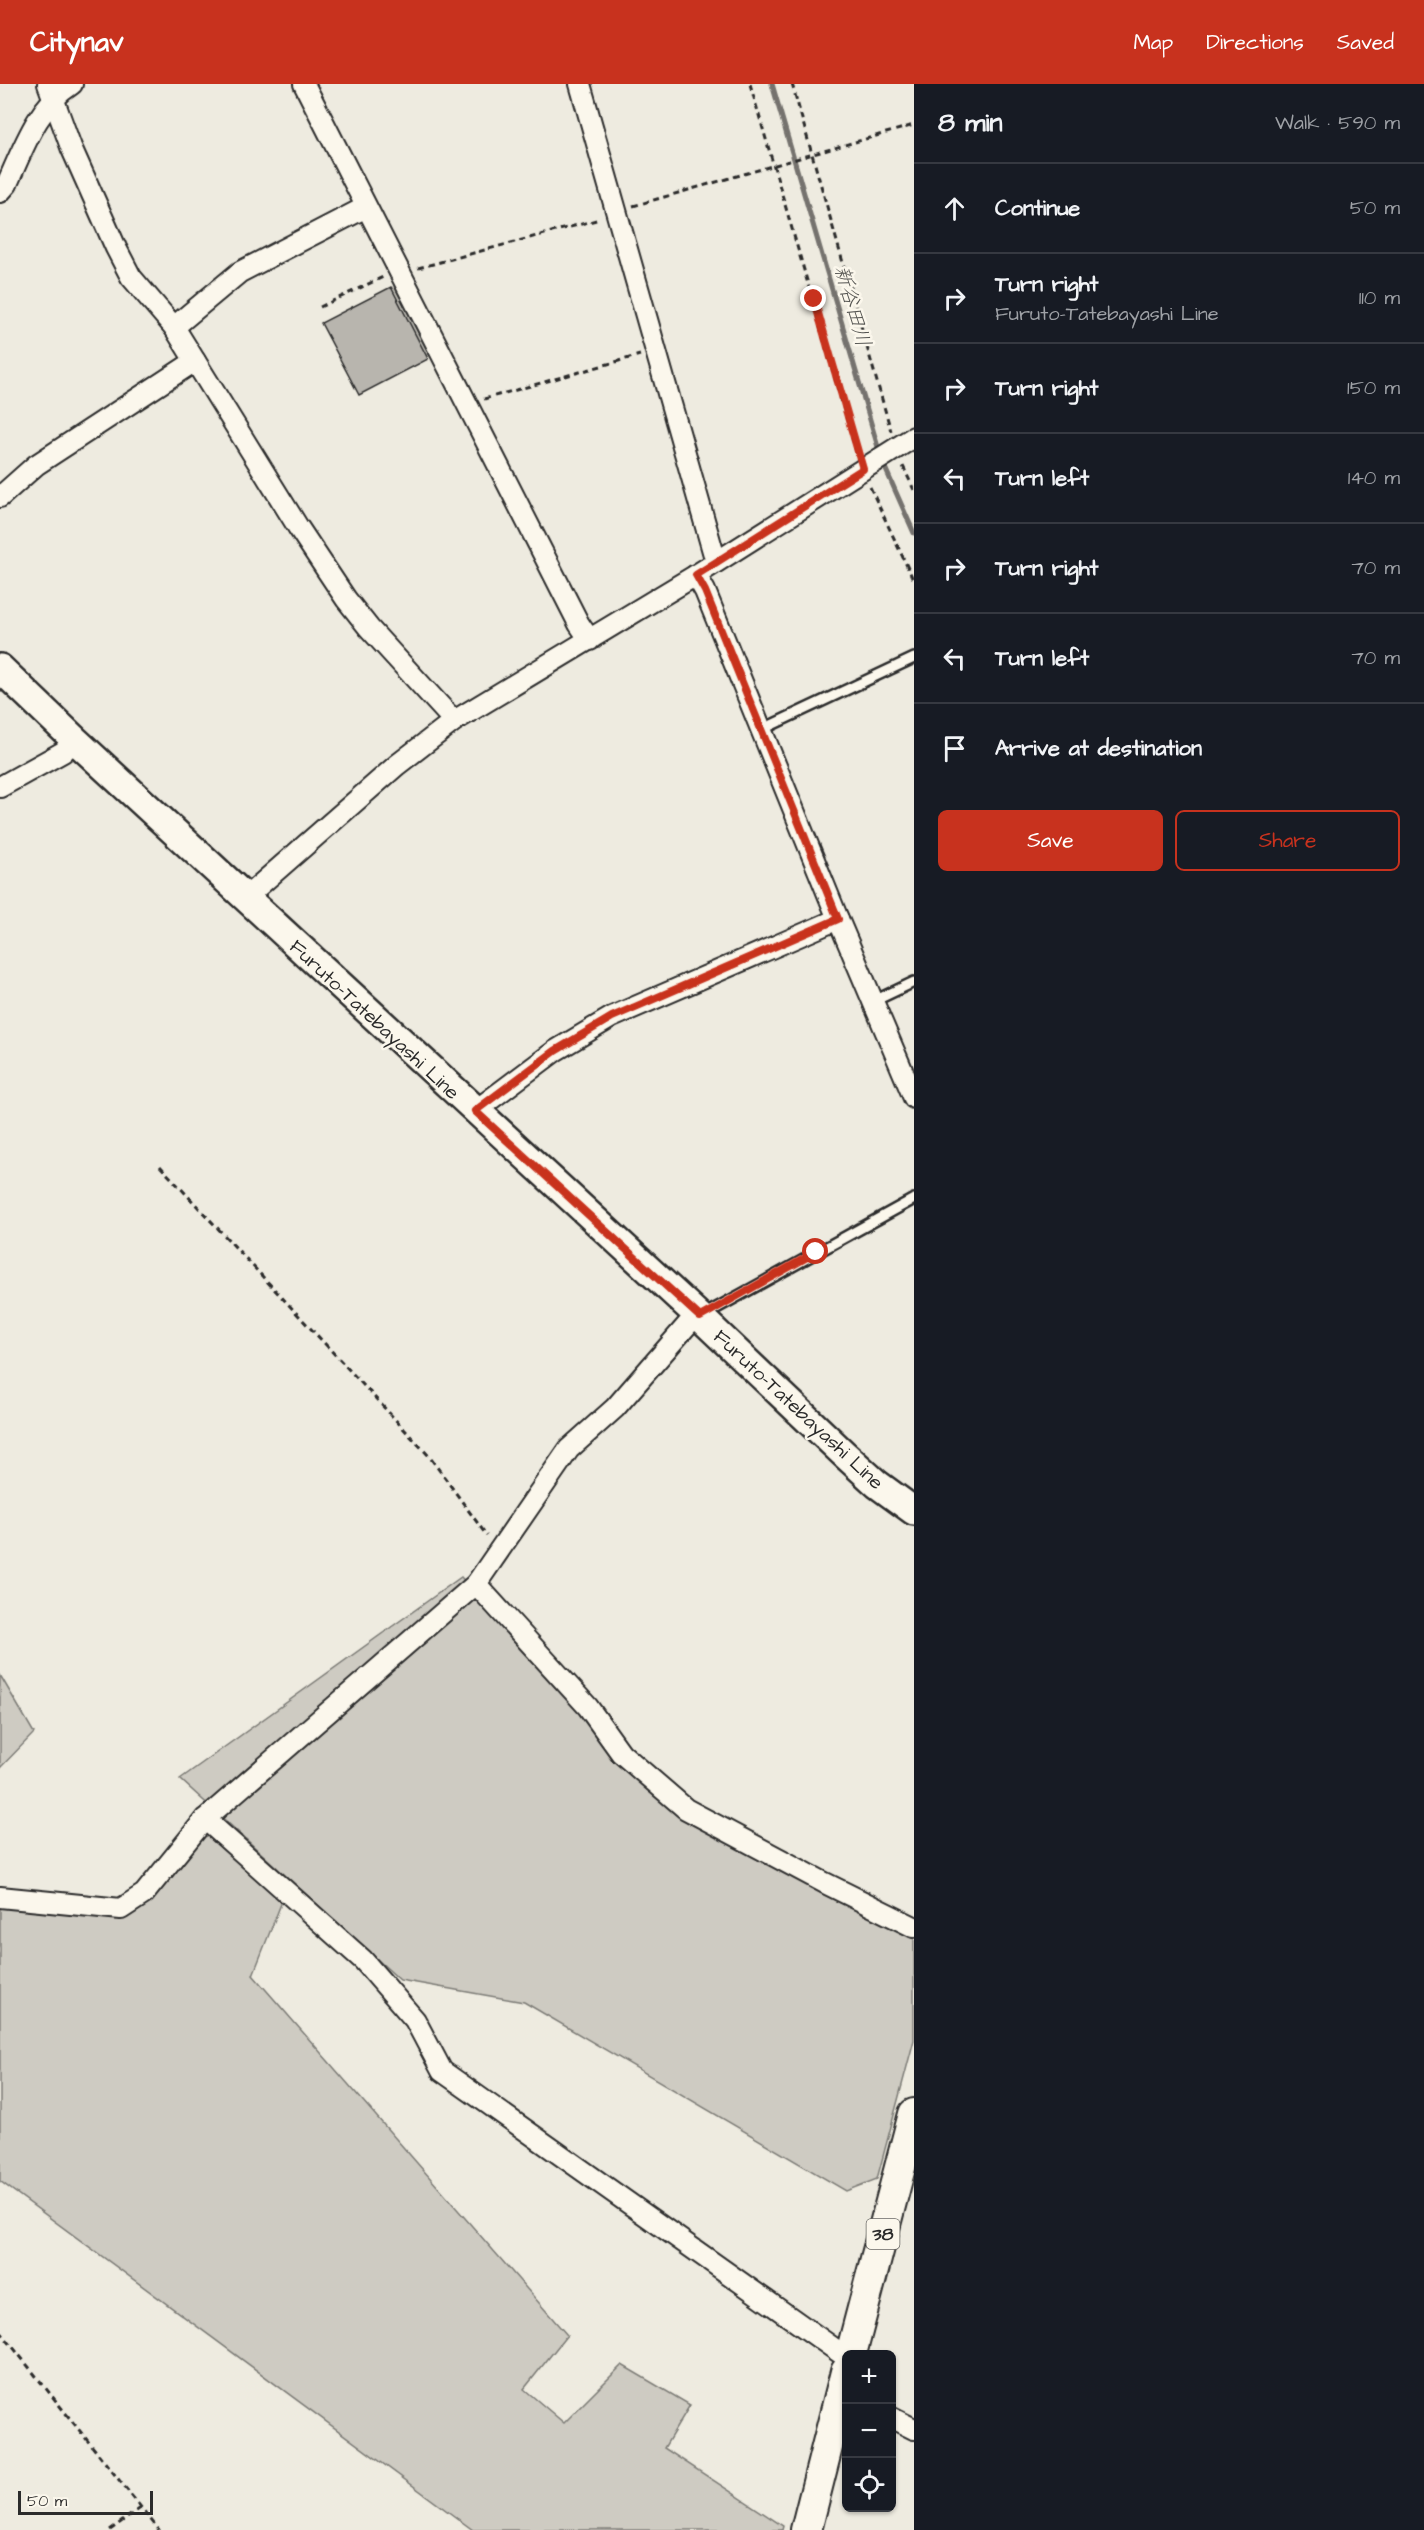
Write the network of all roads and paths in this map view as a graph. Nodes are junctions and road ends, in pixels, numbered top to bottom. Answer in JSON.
{"nodes":[{"id":1,"x":72,"y":84,"type":"edge"},
{"id":2,"x":304,"y":84,"type":"edge"},
{"id":3,"x":580,"y":84,"type":"edge"},
{"id":4,"x":750,"y":84,"type":"edge"},
{"id":5,"x":792,"y":84,"type":"edge"},
{"id":6,"x":51,"y":91,"type":"edge"},
{"id":7,"x":914,"y":125,"type":"edge"},
{"id":8,"x":812,"y":154,"type":"junction"},
{"id":9,"x":773,"y":166,"type":"junction"},
{"id":10,"x":0,"y":192,"type":"edge"},
{"id":11,"x":366,"y":207,"type":"junction"},
{"id":12,"x":616,"y":212,"type":"junction"},
{"id":13,"x":398,"y":270,"type":"junction"},
{"id":14,"x":320,"y":307,"type":"dead end"},
{"id":15,"x":174,"y":327,"type":"junction"},
{"id":16,"x":656,"y":351,"type":"junction"},
{"id":17,"x":195,"y":361,"type":"junction"},
{"id":18,"x":467,"y":404,"type":"junction"},
{"id":19,"x":914,"y":436,"type":"edge"},
{"id":20,"x":893,"y":444,"type":"junction"},
{"id":21,"x":867,"y":467,"type":"junction"},
{"id":22,"x":914,"y":490,"type":"edge"},
{"id":23,"x":0,"y":497,"type":"edge"},
{"id":24,"x":716,"y":562,"type":"junction"},
{"id":25,"x":696,"y":575,"type":"junction"},
{"id":26,"x":914,"y":580,"type":"edge"},
{"id":27,"x":590,"y":640,"type":"junction"},
{"id":28,"x":914,"y":658,"type":"edge"},
{"id":29,"x":0,"y":668,"type":"edge"},
{"id":30,"x":454,"y":721,"type":"junction"},
{"id":31,"x":761,"y":730,"type":"junction"},
{"id":32,"x":75,"y":740,"type":"junction"},
{"id":33,"x":0,"y":787,"type":"edge"},
{"id":34,"x":245,"y":898,"type":"junction"},
{"id":35,"x":838,"y":919,"type":"junction"},
{"id":36,"x":914,"y":982,"type":"edge"},
{"id":37,"x":874,"y":1001,"type":"junction"},
{"id":38,"x":914,"y":1098,"type":"edge"},
{"id":39,"x":475,"y":1111,"type":"junction"},
{"id":40,"x":160,"y":1166,"type":"dead end"},
{"id":41,"x":914,"y":1199,"type":"edge"},
{"id":42,"x":700,"y":1317,"type":"junction"},
{"id":43,"x":914,"y":1511,"type":"edge"},
{"id":44,"x":499,"y":1552,"type":"junction"},
{"id":45,"x":476,"y":1584,"type":"junction"},
{"id":46,"x":206,"y":1819,"type":"junction"},
{"id":47,"x":0,"y":1897,"type":"edge"},
{"id":48,"x":914,"y":1927,"type":"edge"},
{"id":49,"x":914,"y":2114,"type":"edge"},
{"id":50,"x":0,"y":2331,"type":"edge"},
{"id":51,"x":852,"y":2350,"type":"edge"},
{"id":52,"x":842,"y":2354,"type":"edge"},
{"id":53,"x":842,"y":2397,"type":"edge"},
{"id":54,"x":896,"y":2420,"type":"edge"},
{"id":55,"x":914,"y":2429,"type":"edge"},
{"id":56,"x":142,"y":2508,"type":"junction"},
{"id":57,"x":111,"y":2530,"type":"edge"},
{"id":58,"x":159,"y":2530,"type":"edge"},
{"id":59,"x":806,"y":2530,"type":"edge"}],
"edges":[{"from":1,"to":6,"type":"street"},
{"from":2,"to":11,"type":"street"},
{"from":3,"to":12,"type":"street"},
{"from":4,"to":9,"type":"path"},
{"from":5,"to":8,"type":"path"},
{"from":6,"to":10,"type":"street"},
{"from":6,"to":15,"type":"street"},
{"from":7,"to":8,"type":"path"},
{"from":8,"to":9,"type":"path"},
{"from":8,"to":20,"type":"path"},
{"from":9,"to":12,"type":"path"},
{"from":9,"to":21,"type":"path"},
{"from":11,"to":13,"type":"street"},
{"from":11,"to":15,"type":"street"},
{"from":12,"to":13,"type":"path"},
{"from":12,"to":16,"type":"street"},
{"from":13,"to":14,"type":"path"},
{"from":13,"to":18,"type":"street"},
{"from":15,"to":17,"type":"street"},
{"from":16,"to":18,"type":"path"},
{"from":16,"to":24,"type":"street"},
{"from":17,"to":23,"type":"street"},
{"from":17,"to":30,"type":"street"},
{"from":18,"to":27,"type":"street"},
{"from":19,"to":20,"type":"street"},
{"from":20,"to":21,"type":"street"},
{"from":20,"to":22,"type":"path"},
{"from":21,"to":24,"type":"street"},
{"from":21,"to":26,"type":"path"},
{"from":24,"to":25,"type":"street"},
{"from":25,"to":27,"type":"street"},
{"from":25,"to":31,"type":"street"},
{"from":27,"to":30,"type":"street"},
{"from":28,"to":31,"type":"lane"},
{"from":29,"to":32,"type":"main road","name":"Furuto-Tatebayashi Line"},
{"from":30,"to":34,"type":"street"},
{"from":31,"to":35,"type":"street"},
{"from":32,"to":33,"type":"street"},
{"from":32,"to":34,"type":"main road","name":"Furuto-Tatebayashi Line"},
{"from":34,"to":39,"type":"main road","name":"Furuto-Tatebayashi Line"},
{"from":35,"to":37,"type":"street"},
{"from":35,"to":39,"type":"street"},
{"from":36,"to":37,"type":"lane"},
{"from":37,"to":38,"type":"street"},
{"from":39,"to":42,"type":"main road","name":"Furuto-Tatebayashi Line"},
{"from":40,"to":44,"type":"path"},
{"from":41,"to":42,"type":"lane"},
{"from":42,"to":43,"type":"main road","name":"Furuto-Tatebayashi Line"},
{"from":42,"to":44,"type":"street"},
{"from":44,"to":45,"type":"street"},
{"from":45,"to":46,"type":"street"},
{"from":45,"to":48,"type":"street"},
{"from":46,"to":47,"type":"street"},
{"from":46,"to":52,"type":"street"},
{"from":49,"to":51,"type":"main road","number":"38"},
{"from":50,"to":56,"type":"path"},
{"from":53,"to":59,"type":"main road"},
{"from":54,"to":55,"type":"street"},
{"from":56,"to":57,"type":"path"},
{"from":56,"to":58,"type":"path"}]}
